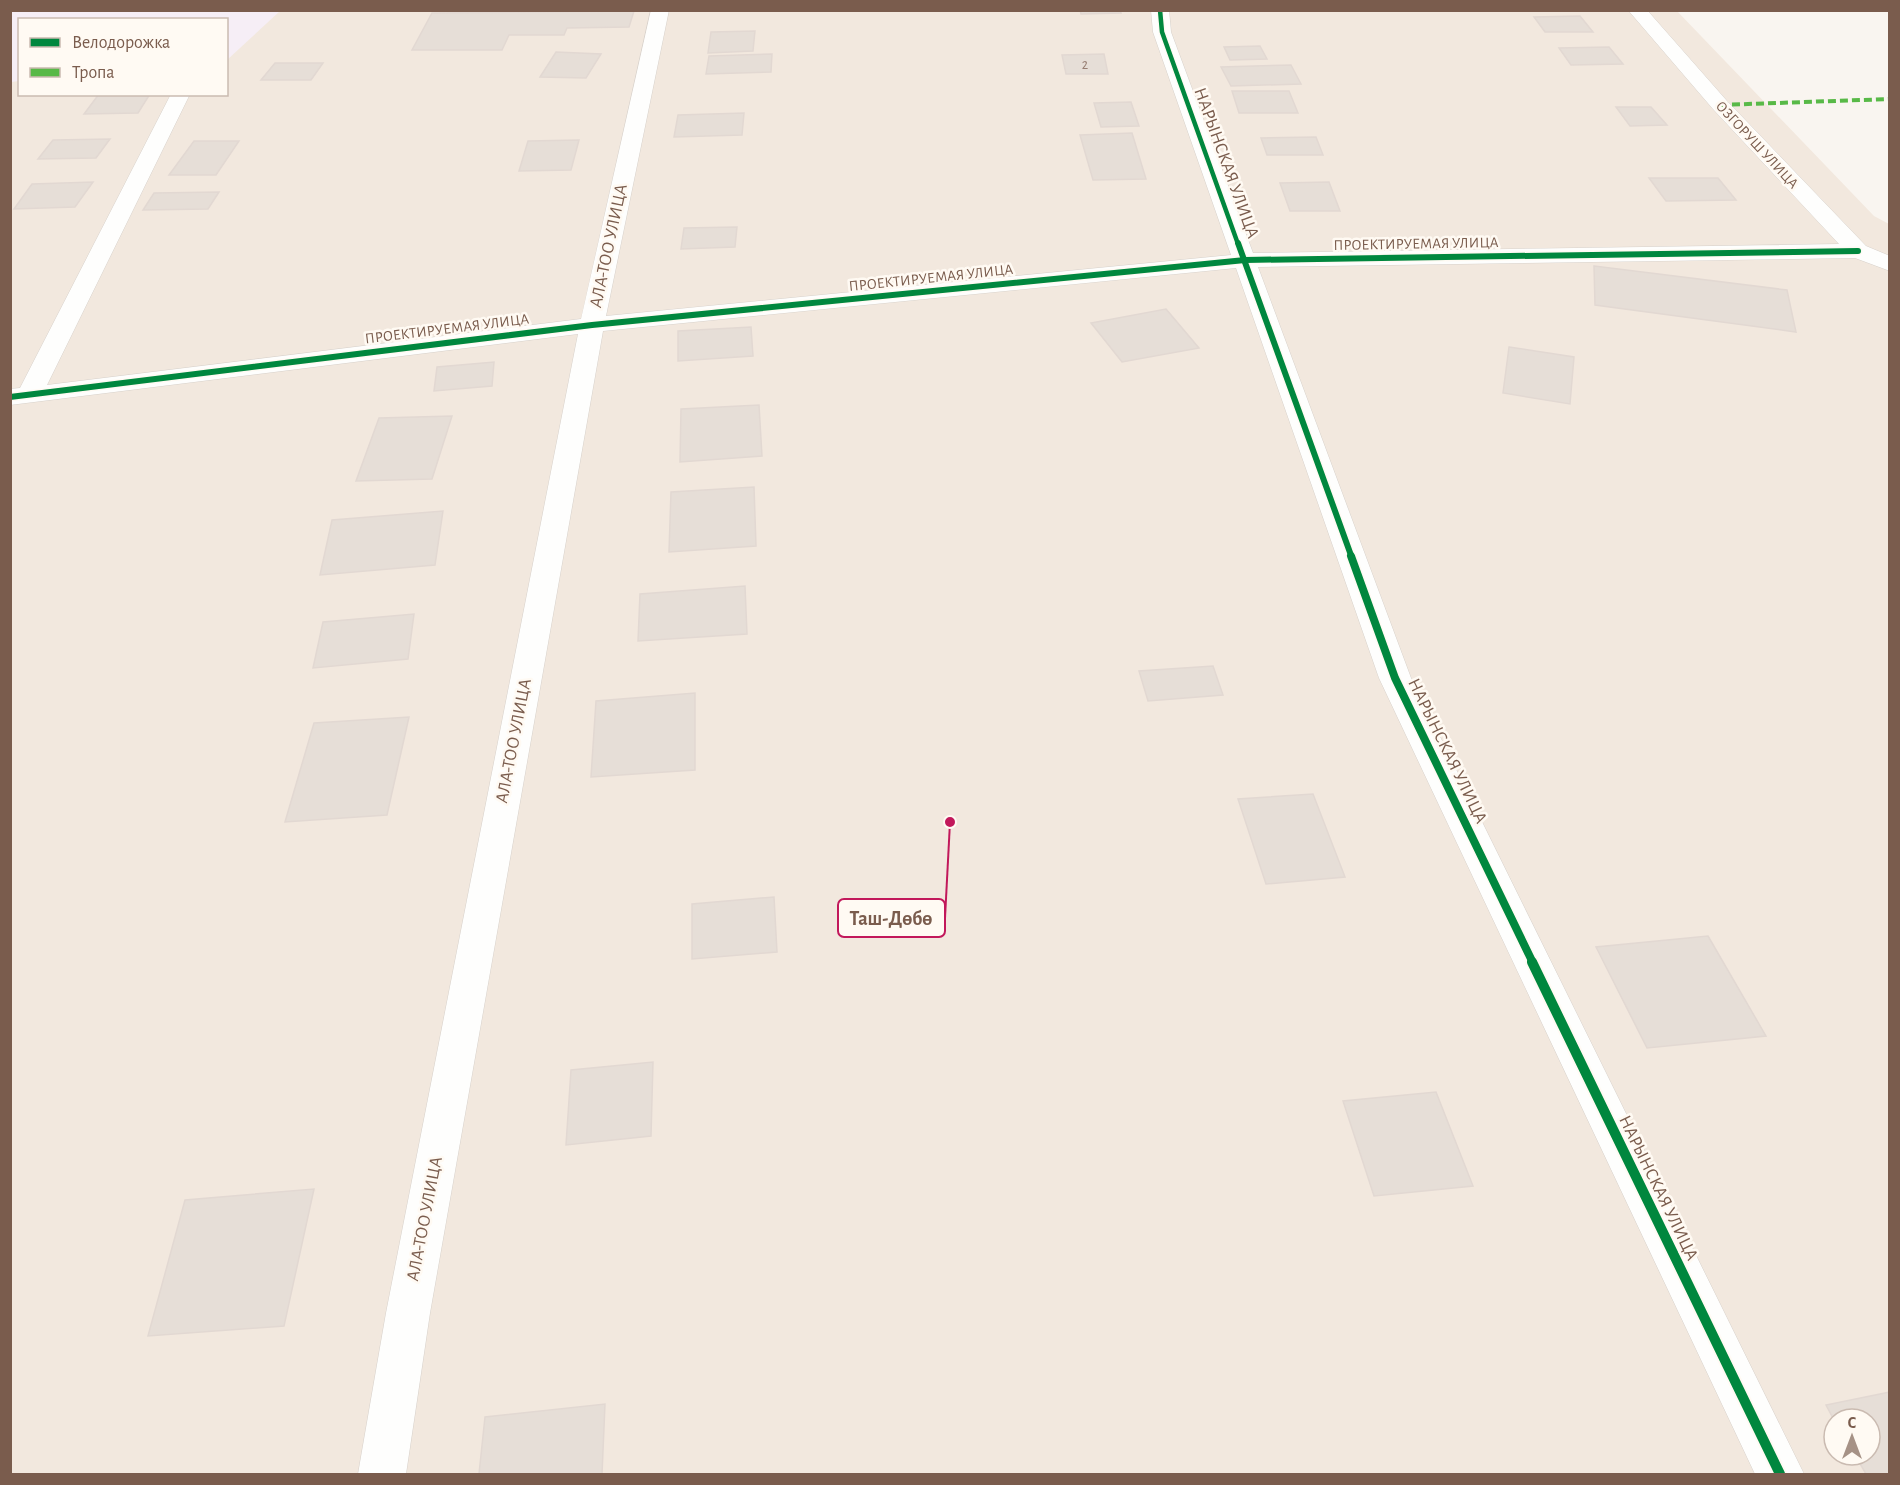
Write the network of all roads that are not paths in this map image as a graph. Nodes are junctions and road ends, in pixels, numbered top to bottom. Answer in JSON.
{"nodes":[{"id":1,"x":660,"y":10,"type":"edge"},
{"id":2,"x":1160,"y":10,"type":"edge"},
{"id":3,"x":1637,"y":10,"type":"edge"},
{"id":4,"x":180,"y":96,"type":"edge"},
{"id":5,"x":1858,"y":251,"type":"junction"},
{"id":6,"x":1245,"y":260,"type":"junction"},
{"id":7,"x":1890,"y":264,"type":"edge"},
{"id":8,"x":592,"y":325,"type":"junction"},
{"id":9,"x":20,"y":396,"type":"edge"},
{"id":10,"x":382,"y":1474,"type":"edge"},
{"id":11,"x":1780,"y":1474,"type":"edge"}],
"edges":[{"from":1,"to":8,"type":"street","name":"АЛА-ТОО УЛИЦА"},
{"from":2,"to":6,"type":"street","name":"НАРЫНСКАЯ УЛИЦА"},
{"from":3,"to":5,"type":"street","name":"ОЗГОРУШ УЛИЦА"},
{"from":4,"to":9,"type":"street"},
{"from":5,"to":6,"type":"street","name":"ПРОЕКТИРУЕМАЯ УЛИЦА"},
{"from":5,"to":7,"type":"street","name":"ОЗГОРУШ УЛИЦА"},
{"from":6,"to":8,"type":"street","name":"ПРОЕКТИРУЕМАЯ УЛИЦА"},
{"from":6,"to":11,"type":"street","name":"НАРЫНСКАЯ УЛИЦА"},
{"from":8,"to":9,"type":"street","name":"ПРОЕКТИРУЕМАЯ УЛИЦА"},
{"from":8,"to":10,"type":"street","name":"АЛА-ТОО УЛИЦА"}]}
